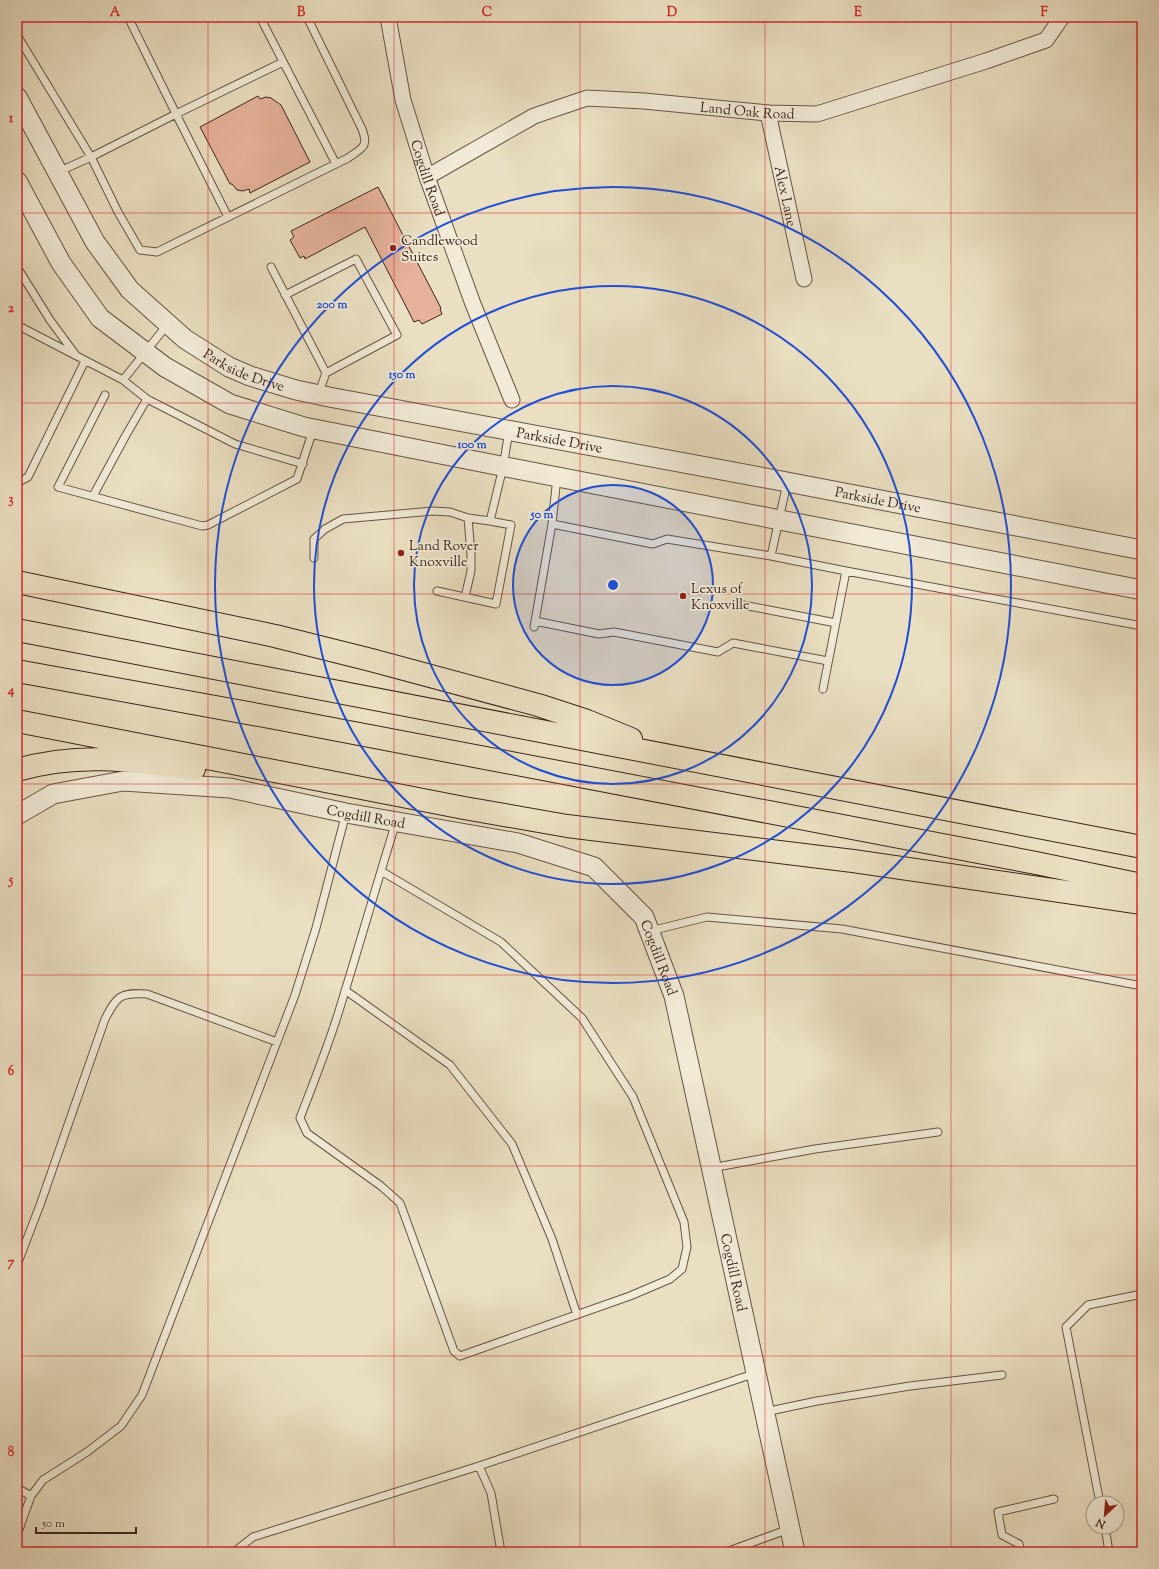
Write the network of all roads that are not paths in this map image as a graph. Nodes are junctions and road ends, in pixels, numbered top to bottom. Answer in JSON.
{"nodes":[{"id":1,"x":128,"y":17,"type":"edge"},
{"id":2,"x":260,"y":17,"type":"edge"},
{"id":3,"x":307,"y":17,"type":"edge"},
{"id":4,"x":388,"y":17,"type":"edge"},
{"id":5,"x":1062,"y":17,"type":"edge"},
{"id":6,"x":17,"y":35,"type":"edge"},
{"id":7,"x":283,"y":62,"type":"junction"},
{"id":8,"x":17,"y":97,"type":"edge"},
{"id":9,"x":768,"y":112,"type":"junction"},
{"id":10,"x":176,"y":114,"type":"junction"},
{"id":11,"x":91,"y":157,"type":"junction"},
{"id":12,"x":336,"y":164,"type":"junction"},
{"id":13,"x":58,"y":172,"type":"junction"},
{"id":14,"x":427,"y":177,"type":"junction"},
{"id":15,"x":17,"y":181,"type":"edge"},
{"id":16,"x":228,"y":217,"type":"junction"},
{"id":17,"x":17,"y":267,"type":"edge"},
{"id":18,"x":271,"y":267,"type":"dead end"},
{"id":19,"x":804,"y":279,"type":"dead end"},
{"id":20,"x":285,"y":295,"type":"junction"},
{"id":21,"x":167,"y":324,"type":"junction"},
{"id":22,"x":17,"y":325,"type":"edge"},
{"id":23,"x":146,"y":353,"type":"junction"},
{"id":24,"x":76,"y":356,"type":"junction"},
{"id":25,"x":86,"y":361,"type":"junction"},
{"id":26,"x":326,"y":373,"type":"junction"},
{"id":27,"x":123,"y":380,"type":"junction"},
{"id":28,"x":105,"y":395,"type":"dead end"},
{"id":29,"x":318,"y":395,"type":"junction"},
{"id":30,"x":147,"y":399,"type":"junction"},
{"id":31,"x":512,"y":400,"type":"dead end"},
{"id":32,"x":314,"y":428,"type":"junction"},
{"id":33,"x":510,"y":430,"type":"junction"},
{"id":34,"x":303,"y":464,"type":"junction"},
{"id":35,"x":503,"y":467,"type":"junction"},
{"id":36,"x":557,"y":477,"type":"junction"},
{"id":37,"x":787,"y":482,"type":"junction"},
{"id":38,"x":17,"y":484,"type":"edge"},
{"id":39,"x":93,"y":496,"type":"junction"},
{"id":40,"x":468,"y":518,"type":"junction"},
{"id":41,"x":778,"y":520,"type":"junction"},
{"id":42,"x":490,"y":521,"type":"junction"},
{"id":43,"x":552,"y":524,"type":"junction"},
{"id":44,"x":1142,"y":550,"type":"edge"},
{"id":45,"x":771,"y":556,"type":"junction"},
{"id":46,"x":314,"y":558,"type":"dead end"},
{"id":47,"x":846,"y":571,"type":"junction"},
{"id":48,"x":17,"y":582,"type":"edge"},
{"id":49,"x":1142,"y":590,"type":"edge"},
{"id":50,"x":437,"y":591,"type":"dead end"},
{"id":51,"x":465,"y":597,"type":"junction"},
{"id":52,"x":738,"y":604,"type":"dead end"},
{"id":53,"x":836,"y":623,"type":"junction"},
{"id":54,"x":1142,"y":626,"type":"edge"},
{"id":55,"x":17,"y":630,"type":"edge"},
{"id":56,"x":828,"y":661,"type":"junction"},
{"id":57,"x":17,"y":671,"type":"edge"},
{"id":58,"x":823,"y":689,"type":"dead end"},
{"id":59,"x":17,"y":721,"type":"edge"},
{"id":60,"x":676,"y":758,"type":"junction"},
{"id":61,"x":17,"y":770,"type":"edge"},
{"id":62,"x":346,"y":813,"type":"junction"},
{"id":63,"x":17,"y":815,"type":"edge"},
{"id":64,"x":396,"y":821,"type":"junction"},
{"id":65,"x":567,"y":826,"type":"junction"},
{"id":66,"x":1142,"y":847,"type":"edge"},
{"id":67,"x":381,"y":871,"type":"junction"},
{"id":68,"x":1142,"y":884,"type":"edge"},
{"id":69,"x":1142,"y":903,"type":"edge"},
{"id":70,"x":650,"y":931,"type":"junction"},
{"id":71,"x":1142,"y":986,"type":"edge"},
{"id":72,"x":345,"y":990,"type":"junction"},
{"id":73,"x":277,"y":1042,"type":"junction"},
{"id":74,"x":938,"y":1132,"type":"dead end"},
{"id":75,"x":711,"y":1168,"type":"junction"},
{"id":76,"x":17,"y":1265,"type":"edge"},
{"id":77,"x":1142,"y":1294,"type":"edge"},
{"id":78,"x":577,"y":1315,"type":"junction"},
{"id":79,"x":756,"y":1373,"type":"junction"},
{"id":80,"x":1002,"y":1375,"type":"dead end"},
{"id":81,"x":764,"y":1412,"type":"junction"},
{"id":82,"x":478,"y":1466,"type":"junction"},
{"id":83,"x":17,"y":1488,"type":"edge"},
{"id":84,"x":1098,"y":1495,"type":"edge"},
{"id":85,"x":31,"y":1496,"type":"junction"},
{"id":86,"x":1054,"y":1499,"type":"dead end"},
{"id":87,"x":790,"y":1528,"type":"junction"},
{"id":88,"x":17,"y":1535,"type":"edge"},
{"id":89,"x":1106,"y":1535,"type":"edge"},
{"id":90,"x":234,"y":1552,"type":"edge"},
{"id":91,"x":501,"y":1552,"type":"edge"},
{"id":92,"x":726,"y":1552,"type":"edge"},
{"id":93,"x":795,"y":1552,"type":"edge"},
{"id":94,"x":1021,"y":1552,"type":"edge"},
{"id":95,"x":1109,"y":1552,"type":"edge"}],
"edges":[{"from":1,"to":10,"type":"lane"},
{"from":2,"to":7,"type":"lane"},
{"from":3,"to":12,"type":"lane"},
{"from":4,"to":14,"type":"street","name":"Cogdill Road"},
{"from":5,"to":9,"type":"street","name":"Land Oak Road"},
{"from":6,"to":11,"type":"lane"},
{"from":7,"to":10,"type":"lane"},
{"from":7,"to":12,"type":"lane"},
{"from":8,"to":13,"type":"street","name":"Parkside Drive"},
{"from":9,"to":14,"type":"street","name":"Land Oak Road"},
{"from":9,"to":19,"type":"street","name":"Alex Lane"},
{"from":10,"to":11,"type":"lane"},
{"from":10,"to":16,"type":"lane"},
{"from":11,"to":13,"type":"lane"},
{"from":11,"to":16,"type":"lane"},
{"from":12,"to":16,"type":"lane"},
{"from":13,"to":21,"type":"street","name":"Parkside Drive"},
{"from":14,"to":31,"type":"street","name":"Cogdill Road"},
{"from":15,"to":23,"type":"street"},
{"from":17,"to":24,"type":"lane"},
{"from":18,"to":20,"type":"lane"},
{"from":20,"to":26,"type":"lane"},
{"from":20,"to":26,"type":"lane"},
{"from":21,"to":23,"type":"lane"},
{"from":21,"to":29,"type":"street","name":"Parkside Drive"},
{"from":22,"to":24,"type":"lane"},
{"from":23,"to":27,"type":"lane"},
{"from":23,"to":32,"type":"street"},
{"from":24,"to":25,"type":"lane"},
{"from":25,"to":27,"type":"lane"},
{"from":25,"to":38,"type":"lane"},
{"from":26,"to":29,"type":"lane"},
{"from":27,"to":30,"type":"lane"},
{"from":28,"to":39,"type":"lane"},
{"from":29,"to":33,"type":"street","name":"Parkside Drive"},
{"from":30,"to":34,"type":"lane"},
{"from":30,"to":39,"type":"lane"},
{"from":32,"to":34,"type":"lane"},
{"from":32,"to":35,"type":"street"},
{"from":33,"to":35,"type":"lane"},
{"from":33,"to":37,"type":"street","name":"Parkside Drive"},
{"from":34,"to":39,"type":"lane"},
{"from":35,"to":36,"type":"street"},
{"from":35,"to":42,"type":"lane"},
{"from":36,"to":41,"type":"street"},
{"from":36,"to":43,"type":"lane"},
{"from":37,"to":41,"type":"lane"},
{"from":37,"to":44,"type":"street","name":"Parkside Drive"},
{"from":40,"to":42,"type":"lane"},
{"from":40,"to":46,"type":"lane"},
{"from":40,"to":51,"type":"lane"},
{"from":41,"to":45,"type":"lane"},
{"from":41,"to":49,"type":"street"},
{"from":42,"to":51,"type":"lane"},
{"from":43,"to":45,"type":"lane"},
{"from":43,"to":56,"type":"lane"},
{"from":45,"to":47,"type":"lane"},
{"from":47,"to":53,"type":"lane"},
{"from":47,"to":54,"type":"lane"},
{"from":48,"to":60,"type":"highway"},
{"from":50,"to":51,"type":"lane"},
{"from":52,"to":53,"type":"lane"},
{"from":53,"to":56,"type":"lane"},
{"from":55,"to":60,"type":"highway"},
{"from":56,"to":58,"type":"lane"},
{"from":57,"to":68,"type":"highway"},
{"from":59,"to":65,"type":"highway"},
{"from":60,"to":66,"type":"highway"},
{"from":61,"to":65,"type":"highway"},
{"from":62,"to":63,"type":"street","name":"Cogdill Road"},
{"from":62,"to":64,"type":"street","name":"Cogdill Road"},
{"from":62,"to":73,"type":"lane"},
{"from":64,"to":67,"type":"lane"},
{"from":64,"to":70,"type":"street","name":"Cogdill Road"},
{"from":65,"to":69,"type":"highway"},
{"from":67,"to":72,"type":"lane"},
{"from":67,"to":78,"type":"lane"},
{"from":70,"to":71,"type":"lane"},
{"from":70,"to":75,"type":"street","name":"Cogdill Road"},
{"from":72,"to":78,"type":"lane"},
{"from":72,"to":78,"type":"lane"},
{"from":73,"to":76,"type":"lane"},
{"from":73,"to":85,"type":"lane"},
{"from":74,"to":75,"type":"lane"},
{"from":75,"to":79,"type":"street","name":"Cogdill Road"},
{"from":77,"to":84,"type":"lane"},
{"from":79,"to":81,"type":"street","name":"Cogdill Road"},
{"from":79,"to":82,"type":"lane"},
{"from":80,"to":81,"type":"lane"},
{"from":81,"to":87,"type":"street","name":"Cogdill Road"},
{"from":82,"to":90,"type":"lane"},
{"from":82,"to":91,"type":"lane"},
{"from":83,"to":85,"type":"lane"},
{"from":85,"to":88,"type":"lane"},
{"from":86,"to":94,"type":"lane"},
{"from":87,"to":92,"type":"lane"},
{"from":87,"to":93,"type":"street","name":"Cogdill Road"},
{"from":89,"to":95,"type":"lane"}]}
